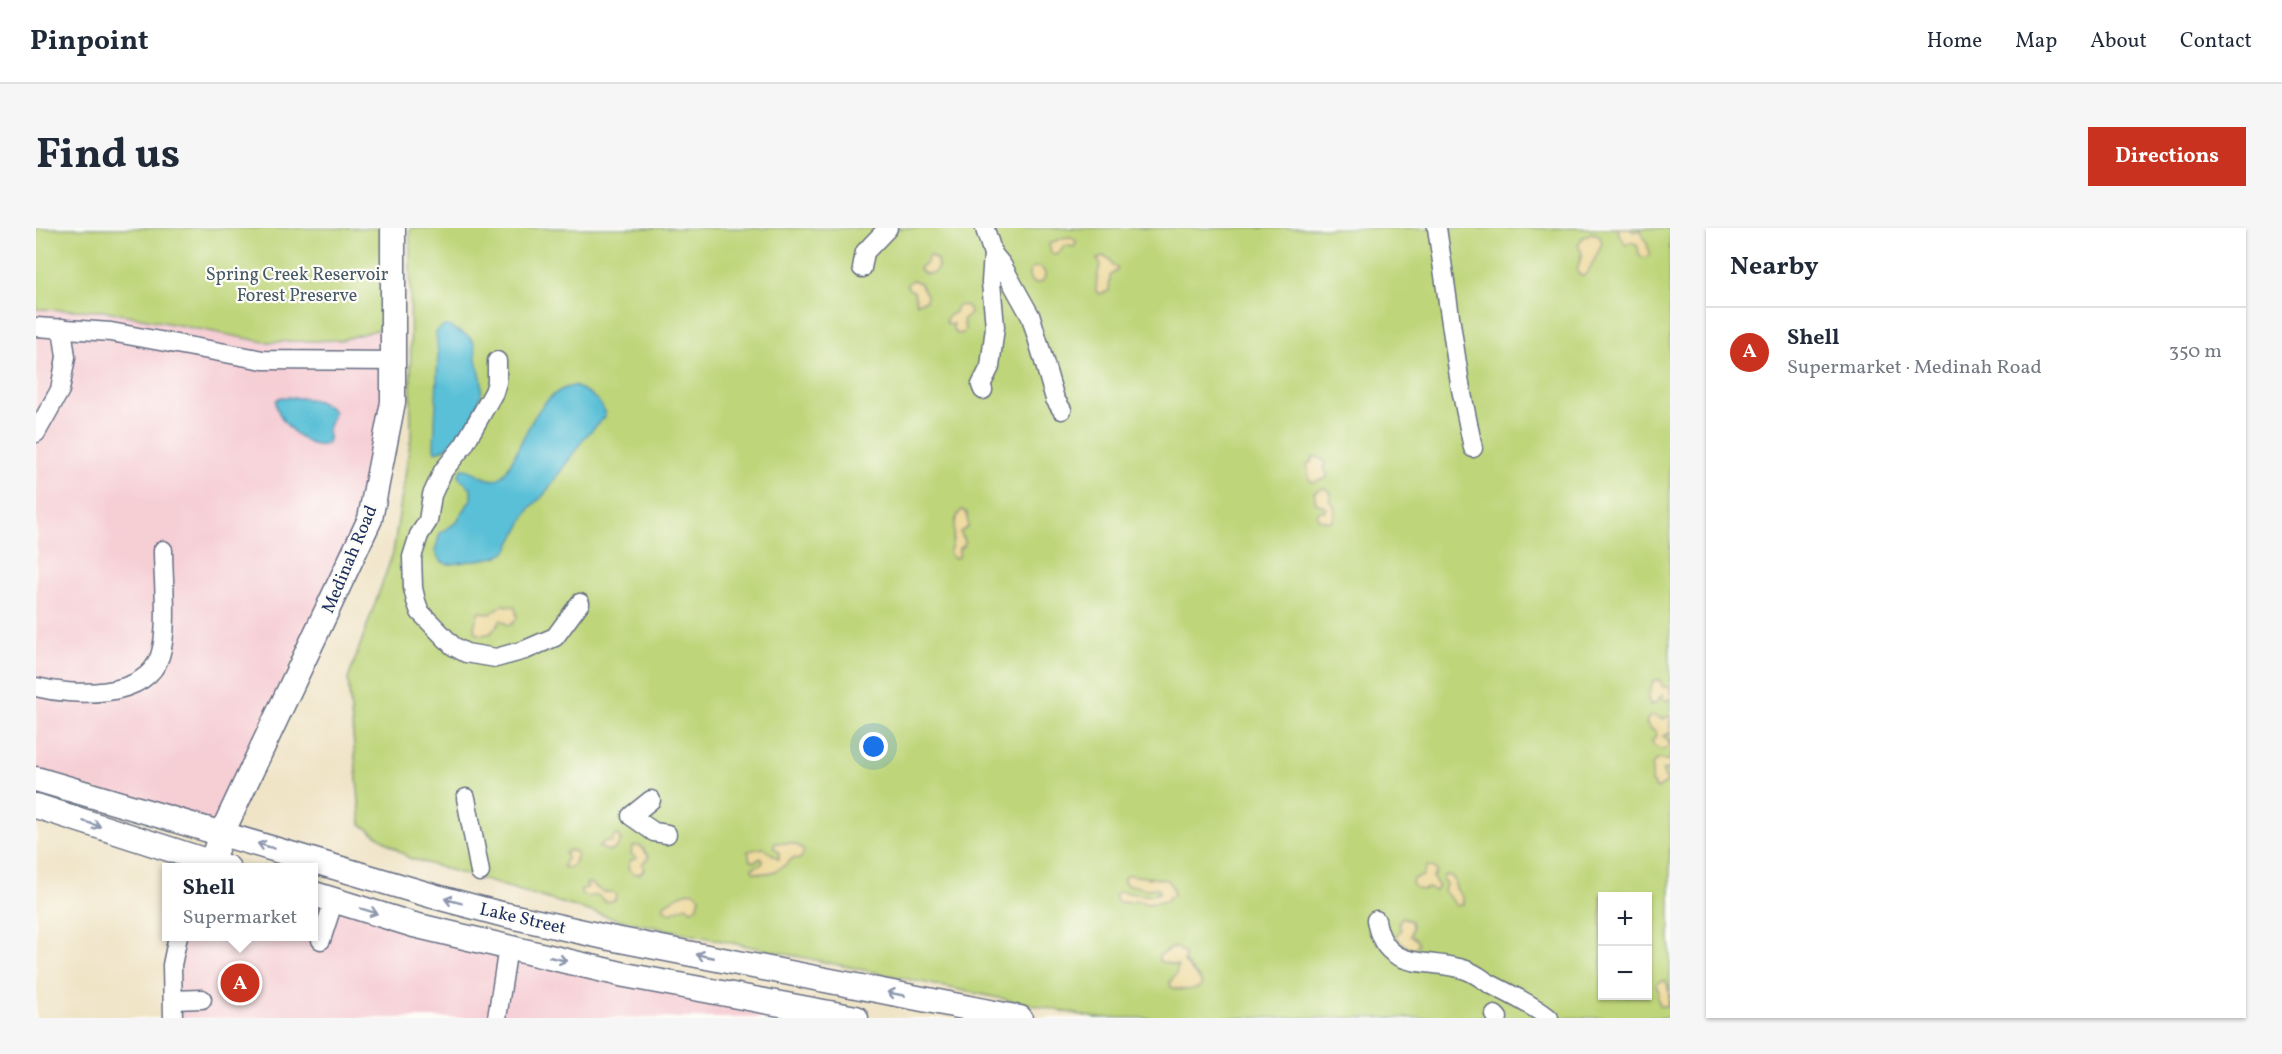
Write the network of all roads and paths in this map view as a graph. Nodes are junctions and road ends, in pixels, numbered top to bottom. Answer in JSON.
{"nodes":[{"id":1,"x":393,"y":228,"type":"edge"},
{"id":2,"x":888,"y":228,"type":"edge"},
{"id":3,"x":974,"y":228,"type":"edge"},
{"id":4,"x":988,"y":228,"type":"edge"},
{"id":5,"x":1437,"y":228,"type":"edge"},
{"id":6,"x":993,"y":254,"type":"junction"},
{"id":7,"x":862,"y":268,"type":"dead end"},
{"id":8,"x":36,"y":327,"type":"edge"},
{"id":9,"x":62,"y":328,"type":"junction"},
{"id":10,"x":394,"y":361,"type":"junction"},
{"id":11,"x":497,"y":361,"type":"dead end"},
{"id":12,"x":983,"y":390,"type":"dead end"},
{"id":13,"x":1062,"y":410,"type":"dead end"},
{"id":14,"x":36,"y":434,"type":"edge"},
{"id":15,"x":1473,"y":448,"type":"dead end"},
{"id":16,"x":163,"y":550,"type":"dead end"},
{"id":17,"x":580,"y":603,"type":"dead end"},
{"id":18,"x":36,"y":687,"type":"edge"},
{"id":19,"x":36,"y":779,"type":"edge"},
{"id":20,"x":466,"y":798,"type":"dead end"},
{"id":21,"x":651,"y":800,"type":"dead end"},
{"id":22,"x":36,"y":806,"type":"edge"},
{"id":23,"x":222,"y":833,"type":"junction"},
{"id":24,"x":667,"y":834,"type":"dead end"},
{"id":25,"x":207,"y":863,"type":"edge"},
{"id":26,"x":217,"y":863,"type":"edge"},
{"id":27,"x":480,"y":872,"type":"dead end"},
{"id":28,"x":324,"y":897,"type":"edge"},
{"id":29,"x":1376,"y":920,"type":"dead end"},
{"id":30,"x":321,"y":940,"type":"dead end"},
{"id":31,"x":177,"y":941,"type":"edge"},
{"id":32,"x":508,"y":947,"type":"junction"},
{"id":33,"x":202,"y":999,"type":"dead end"},
{"id":34,"x":173,"y":1009,"type":"edge"},
{"id":35,"x":496,"y":1018,"type":"edge"},
{"id":36,"x":856,"y":1018,"type":"edge"},
{"id":37,"x":1020,"y":1018,"type":"edge"},
{"id":38,"x":1549,"y":1018,"type":"edge"}],
"edges":[{"from":1,"to":10,"type":"main road","name":"Medinah Road"},
{"from":2,"to":7,"type":"street"},
{"from":3,"to":4,"type":"street"},
{"from":4,"to":6,"type":"street"},
{"from":5,"to":15,"type":"street"},
{"from":6,"to":12,"type":"street"},
{"from":6,"to":13,"type":"street"},
{"from":8,"to":9,"type":"street"},
{"from":9,"to":10,"type":"street"},
{"from":9,"to":14,"type":"street"},
{"from":10,"to":23,"type":"main road","name":"Medinah Road"},
{"from":11,"to":17,"type":"street"},
{"from":16,"to":18,"type":"street"},
{"from":19,"to":23,"type":"main road","name":"Lake Street"},
{"from":20,"to":27,"type":"street"},
{"from":21,"to":24,"type":"street"},
{"from":22,"to":25,"type":"main road","one_way":true},
{"from":23,"to":26,"type":"main road","name":"Medinah Road"},
{"from":37,"to":23,"type":"main road","name":"Lake Street","one_way":true},
{"from":28,"to":30,"type":"street"},
{"from":28,"to":32,"type":"main road","name":"Lake Street","one_way":true},
{"from":29,"to":38,"type":"street"},
{"from":31,"to":34,"type":"street"},
{"from":32,"to":35,"type":"street"},
{"from":32,"to":36,"type":"main road","name":"Lake Street","one_way":true},
{"from":33,"to":34,"type":"street"}]}
